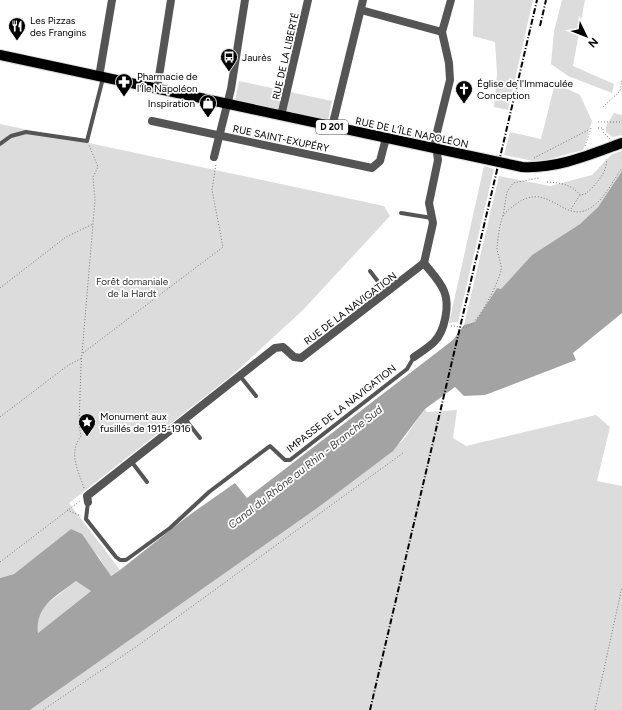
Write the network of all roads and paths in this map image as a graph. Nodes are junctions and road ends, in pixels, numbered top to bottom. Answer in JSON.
{"nodes":[{"id":1,"x":112,"y":0,"type":"edge"},
{"id":2,"x":171,"y":0,"type":"edge"},
{"id":3,"x":245,"y":0,"type":"edge"},
{"id":4,"x":308,"y":0,"type":"edge"},
{"id":5,"x":363,"y":0,"type":"edge"},
{"id":6,"x":451,"y":0,"type":"edge"},
{"id":7,"x":361,"y":10,"type":"junction"},
{"id":8,"x":442,"y":32,"type":"junction"},
{"id":9,"x":0,"y":55,"type":"edge"},
{"id":10,"x":101,"y":77,"type":"junction"},
{"id":11,"x":622,"y":80,"type":"edge"},
{"id":12,"x":157,"y":89,"type":"junction"},
{"id":13,"x":228,"y":105,"type":"junction"},
{"id":14,"x":603,"y":107,"type":"dead end"},
{"id":15,"x":281,"y":116,"type":"junction"},
{"id":16,"x":152,"y":121,"type":"dead end"},
{"id":17,"x":598,"y":122,"type":"dead end"},
{"id":18,"x":622,"y":122,"type":"edge"},
{"id":19,"x":332,"y":127,"type":"junction"},
{"id":20,"x":598,"y":128,"type":"dead end"},
{"id":21,"x":220,"y":136,"type":"junction"},
{"id":22,"x":386,"y":138,"type":"junction"},
{"id":23,"x":611,"y":140,"type":"dead end"},
{"id":24,"x":87,"y":141,"type":"junction"},
{"id":25,"x":622,"y":143,"type":"edge"},
{"id":26,"x":0,"y":144,"type":"edge"},
{"id":27,"x":437,"y":150,"type":"junction"},
{"id":28,"x":584,"y":150,"type":"dead end"},
{"id":29,"x":606,"y":156,"type":"dead end"},
{"id":30,"x":214,"y":157,"type":"joint"},
{"id":31,"x":532,"y":159,"type":"dead end"},
{"id":32,"x":622,"y":168,"type":"edge"},
{"id":33,"x":539,"y":178,"type":"dead end"},
{"id":34,"x":547,"y":182,"type":"dead end"},
{"id":35,"x":580,"y":195,"type":"junction"},
{"id":36,"x":571,"y":210,"type":"junction"},
{"id":37,"x":401,"y":213,"type":"dead end"},
{"id":38,"x":503,"y":216,"type":"junction"},
{"id":39,"x":432,"y":218,"type":"junction"},
{"id":40,"x":93,"y":223,"type":"junction"},
{"id":41,"x":424,"y":263,"type":"junction"},
{"id":42,"x":370,"y":271,"type":"dead end"},
{"id":43,"x":0,"y":288,"type":"edge"},
{"id":44,"x":386,"y":292,"type":"junction"},
{"id":45,"x":443,"y":324,"type":"junction"},
{"id":46,"x":82,"y":354,"type":"junction"},
{"id":47,"x":414,"y":357,"type":"joint"},
{"id":48,"x":82,"y":358,"type":"junction"},
{"id":49,"x":240,"y":376,"type":"junction"},
{"id":50,"x":256,"y":396,"type":"dead end"},
{"id":51,"x":0,"y":418,"type":"edge"},
{"id":52,"x":185,"y":419,"type":"junction"},
{"id":53,"x":200,"y":438,"type":"dead end"},
{"id":54,"x":403,"y":453,"type":"dead end"},
{"id":55,"x":131,"y":461,"type":"junction"},
{"id":56,"x":147,"y":482,"type":"dead end"},
{"id":57,"x":87,"y":499,"type":"junction"},
{"id":58,"x":67,"y":510,"type":"junction"},
{"id":59,"x":86,"y":519,"type":"junction"},
{"id":60,"x":0,"y":562,"type":"edge"},
{"id":61,"x":622,"y":587,"type":"edge"},
{"id":62,"x":43,"y":710,"type":"edge"},
{"id":63,"x":595,"y":710,"type":"edge"}],
"edges":[{"from":1,"to":10,"type":"street"},
{"from":2,"to":12,"type":"street"},
{"from":3,"to":13,"type":"street"},
{"from":4,"to":15,"type":"street","name":"RUE DE LA LIBERTÉ"},
{"from":5,"to":7,"type":"street"},
{"from":6,"to":8,"type":"street"},
{"from":7,"to":8,"type":"street"},
{"from":7,"to":19,"type":"street"},
{"from":8,"to":27,"type":"street"},
{"from":9,"to":10,"type":"main road","name":"RUE DE L'ÎLE NAPOLÉON","number":"D 201"},
{"from":10,"to":12,"type":"main road","name":"RUE DE L'ÎLE NAPOLÉON","number":"D 201"},
{"from":10,"to":24,"type":"lane"},
{"from":11,"to":14,"type":"path"},
{"from":12,"to":13,"type":"main road","name":"RUE DE L'ÎLE NAPOLÉON","number":"D 201"},
{"from":13,"to":15,"type":"main road","name":"RUE DE L'ÎLE NAPOLÉON","number":"D 201"},
{"from":13,"to":21,"type":"street"},
{"from":15,"to":19,"type":"main road","name":"RUE DE L'ÎLE NAPOLÉON","number":"D 201"},
{"from":16,"to":21,"type":"street","name":"RUE SAINT-EXUPÉRY"},
{"from":17,"to":18,"type":"path"},
{"from":19,"to":22,"type":"main road","name":"RUE DE L'ÎLE NAPOLÉON","number":"D 201"},
{"from":20,"to":23,"type":"path"},
{"from":21,"to":22,"type":"street","name":"RUE SAINT-EXUPÉRY"},
{"from":21,"to":30,"type":"street"},
{"from":22,"to":27,"type":"main road","name":"RUE DE L'ÎLE NAPOLÉON","number":"D 201"},
{"from":24,"to":26,"type":"lane"},
{"from":24,"to":40,"type":"path"},
{"from":25,"to":27,"type":"main road","name":"RUE DE L'ÎLE NAPOLÉON","number":"D 201"},
{"from":27,"to":39,"type":"street"},
{"from":28,"to":31,"type":"path"},
{"from":29,"to":35,"type":"path"},
{"from":30,"to":46,"type":"path"},
{"from":32,"to":36,"type":"path"},
{"from":33,"to":38,"type":"path"},
{"from":34,"to":35,"type":"path"},
{"from":35,"to":36,"type":"path"},
{"from":36,"to":38,"type":"path"},
{"from":37,"to":39,"type":"lane"},
{"from":38,"to":45,"type":"path"},
{"from":39,"to":41,"type":"street"},
{"from":40,"to":43,"type":"path"},
{"from":40,"to":46,"type":"path"},
{"from":41,"to":44,"type":"street","name":"RUE DE LA NAVIGATION"},
{"from":41,"to":45,"type":"street","name":"IMPASSE DE LA NAVIGATION"},
{"from":42,"to":44,"type":"lane"},
{"from":44,"to":49,"type":"street","name":"RUE DE LA NAVIGATION"},
{"from":45,"to":47,"type":"street","name":"IMPASSE DE LA NAVIGATION"},
{"from":46,"to":48,"type":"path"},
{"from":47,"to":59,"type":"lane","name":"IMPASSE DE LA NAVIGATION"},
{"from":48,"to":51,"type":"path"},
{"from":48,"to":57,"type":"path"},
{"from":49,"to":50,"type":"lane"},
{"from":49,"to":52,"type":"street","name":"RUE DE LA NAVIGATION"},
{"from":52,"to":53,"type":"lane"},
{"from":52,"to":55,"type":"street","name":"RUE DE LA NAVIGATION"},
{"from":54,"to":62,"type":"path"},
{"from":55,"to":56,"type":"lane"},
{"from":55,"to":57,"type":"street","name":"RUE DE LA NAVIGATION"},
{"from":57,"to":58,"type":"path"},
{"from":57,"to":59,"type":"lane"},
{"from":58,"to":59,"type":"path"},
{"from":58,"to":60,"type":"path"},
{"from":61,"to":63,"type":"path"}]}
